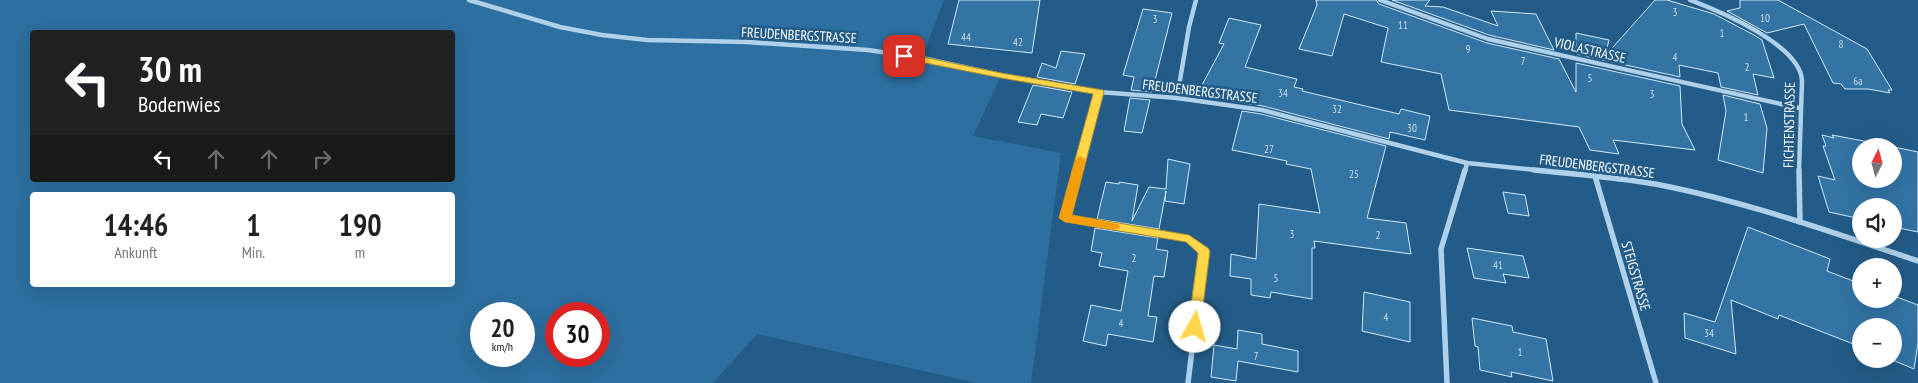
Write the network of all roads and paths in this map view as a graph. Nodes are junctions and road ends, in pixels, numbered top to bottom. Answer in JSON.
{"nodes":[{"id":1,"x":469,"y":0,"type":"edge"},
{"id":2,"x":1196,"y":0,"type":"edge"},
{"id":3,"x":1380,"y":0,"type":"edge"},
{"id":4,"x":1690,"y":0,"type":"edge"},
{"id":5,"x":1099,"y":92,"type":"junction"},
{"id":6,"x":1177,"y":98,"type":"junction"},
{"id":7,"x":1799,"y":108,"type":"junction"},
{"id":8,"x":1466,"y":163,"type":"junction"},
{"id":9,"x":1595,"y":176,"type":"junction"},
{"id":10,"x":1800,"y":222,"type":"junction"},
{"id":11,"x":1918,"y":261,"type":"edge"},
{"id":12,"x":1188,"y":383,"type":"edge"},
{"id":13,"x":1447,"y":383,"type":"edge"},
{"id":14,"x":1656,"y":383,"type":"edge"}],
"edges":[{"from":1,"to":5,"type":"street","name":"FREUDENBERGSTRASSE"},
{"from":2,"to":6,"type":"street"},
{"from":3,"to":7,"type":"street","name":"VIOLASTRASSE"},
{"from":4,"to":7,"type":"street","name":"FICHTENSTRASSE"},
{"from":5,"to":6,"type":"street","name":"FREUDENBERGSTRASSE"},
{"from":5,"to":12,"type":"street"},
{"from":6,"to":8,"type":"street","name":"FREUDENBERGSTRASSE"},
{"from":7,"to":10,"type":"street","name":"FICHTENSTRASSE"},
{"from":8,"to":9,"type":"street","name":"FREUDENBERGSTRASSE"},
{"from":8,"to":13,"type":"street"},
{"from":9,"to":10,"type":"street","name":"FREUDENBERGSTRASSE"},
{"from":9,"to":14,"type":"street","name":"STEIGSTRASSE"},
{"from":10,"to":11,"type":"street","name":"FREUDENBERGSTRASSE"}]}
